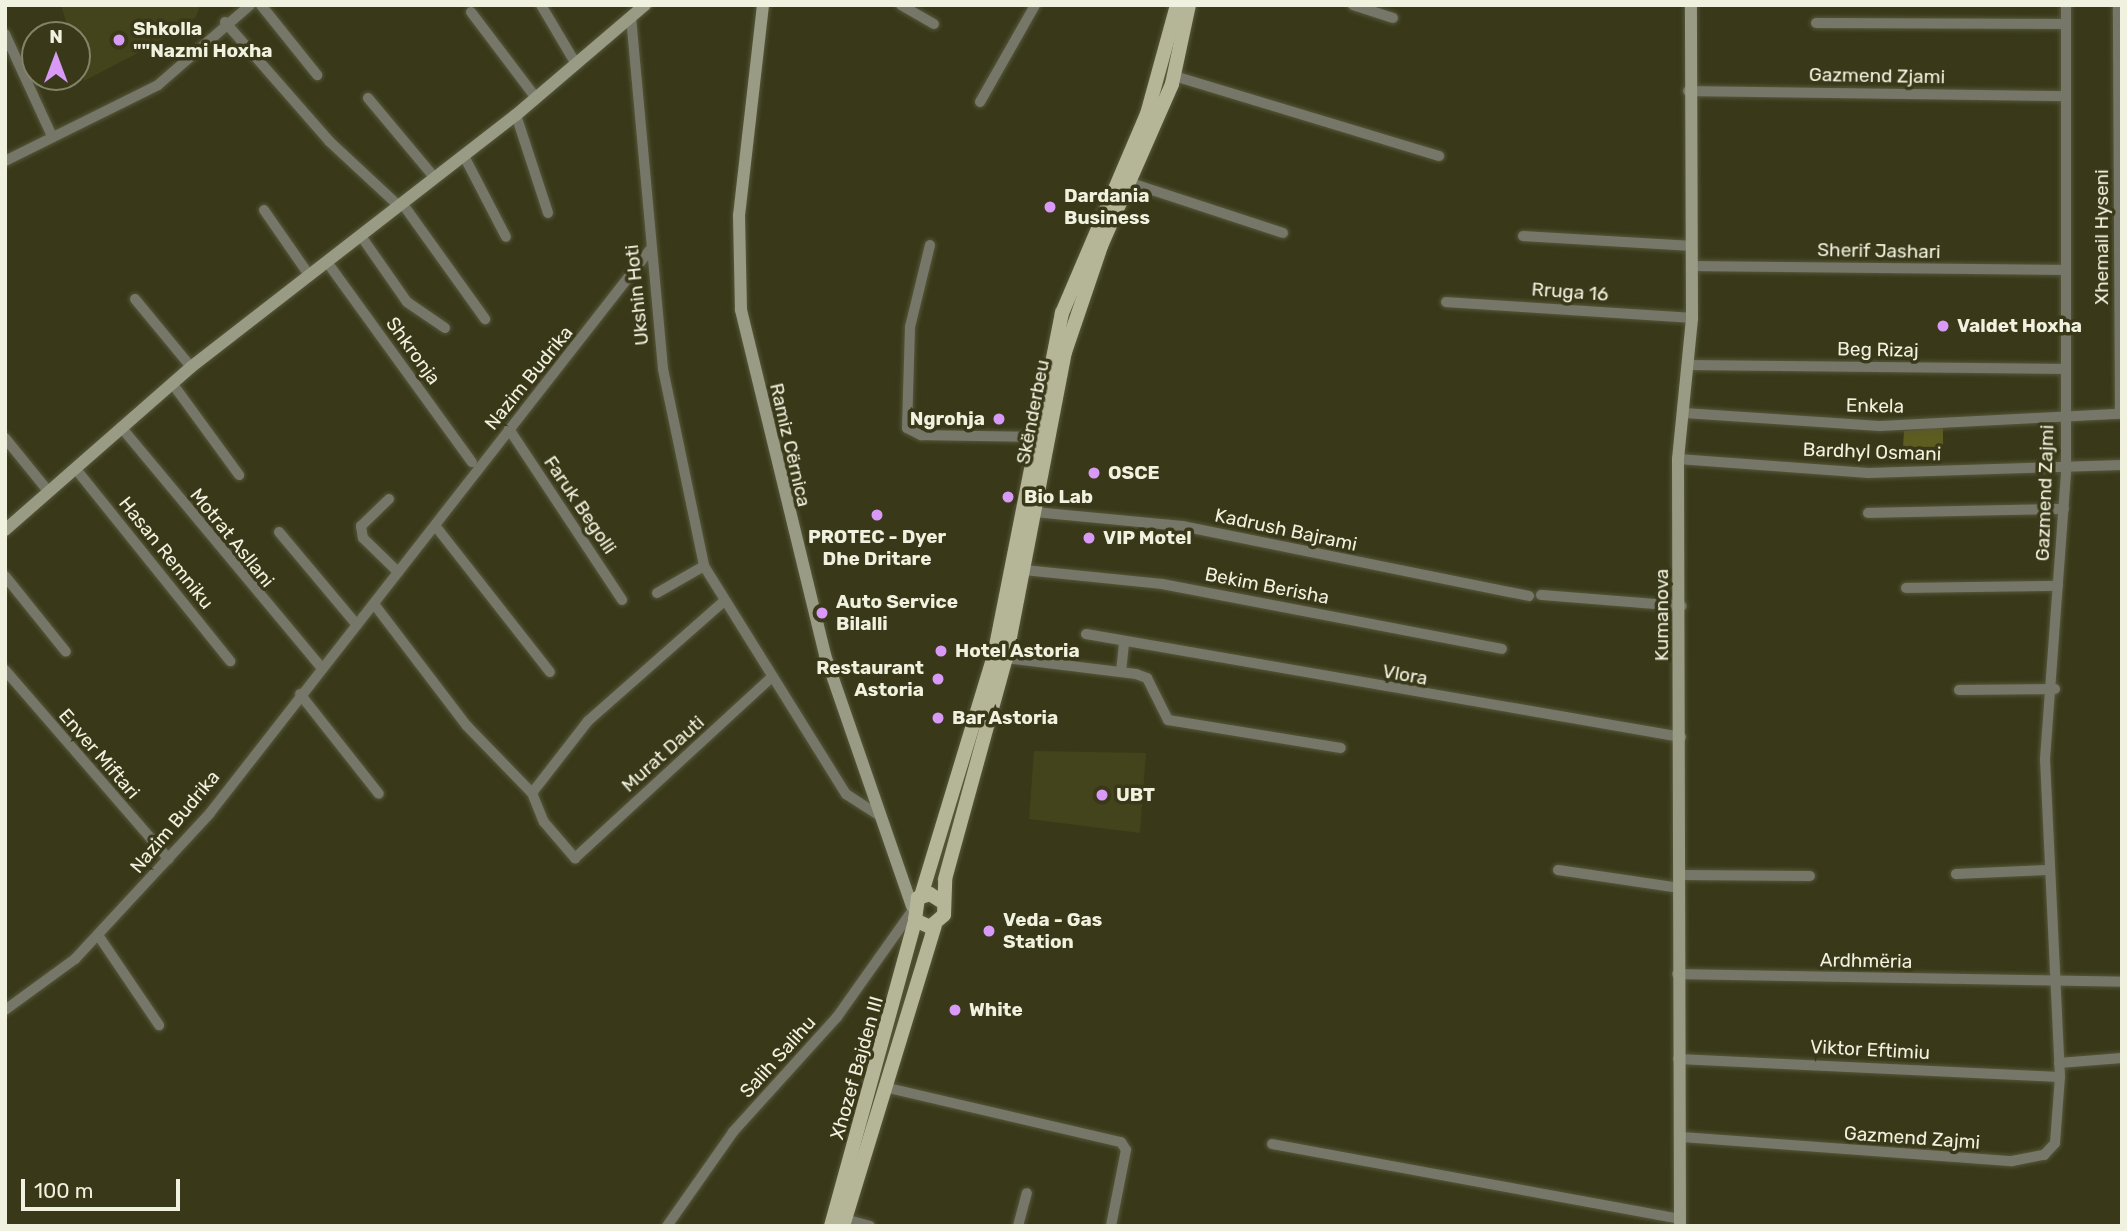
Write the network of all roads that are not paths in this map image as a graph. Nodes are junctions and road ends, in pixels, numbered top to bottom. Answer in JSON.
{"nodes":[{"id":1,"x":250,"y":5,"type":"edge"},
{"id":2,"x":261,"y":5,"type":"edge"},
{"id":3,"x":541,"y":5,"type":"edge"},
{"id":4,"x":763,"y":5,"type":"edge"},
{"id":5,"x":901,"y":5,"type":"edge"},
{"id":6,"x":1035,"y":5,"type":"edge"},
{"id":7,"x":1177,"y":5,"type":"edge"},
{"id":8,"x":1189,"y":5,"type":"edge"},
{"id":9,"x":1353,"y":5,"type":"edge"},
{"id":10,"x":1691,"y":5,"type":"edge"},
{"id":11,"x":2067,"y":5,"type":"edge"},
{"id":12,"x":2118,"y":5,"type":"edge"},
{"id":13,"x":642,"y":6,"type":"edge"},
{"id":14,"x":471,"y":12,"type":"dead end"},
{"id":15,"x":631,"y":17,"type":"junction"},
{"id":16,"x":1393,"y":18,"type":"dead end"},
{"id":17,"x":225,"y":22,"type":"junction"},
{"id":18,"x":1816,"y":23,"type":"dead end"},
{"id":19,"x":934,"y":24,"type":"dead end"},
{"id":20,"x":2066,"y":24,"type":"junction"},
{"id":21,"x":5,"y":34,"type":"edge"},
{"id":22,"x":576,"y":64,"type":"junction"},
{"id":23,"x":317,"y":75,"type":"dead end"},
{"id":24,"x":1174,"y":76,"type":"junction"},
{"id":25,"x":1688,"y":91,"type":"junction"},
{"id":26,"x":2066,"y":96,"type":"junction"},
{"id":27,"x":368,"y":98,"type":"dead end"},
{"id":28,"x":536,"y":98,"type":"junction"},
{"id":29,"x":980,"y":102,"type":"dead end"},
{"id":30,"x":516,"y":116,"type":"junction"},
{"id":31,"x":52,"y":136,"type":"junction"},
{"id":32,"x":464,"y":156,"type":"junction"},
{"id":33,"x":1439,"y":156,"type":"dead end"},
{"id":34,"x":5,"y":161,"type":"edge"},
{"id":35,"x":434,"y":177,"type":"junction"},
{"id":36,"x":1130,"y":183,"type":"junction"},
{"id":37,"x":400,"y":204,"type":"junction"},
{"id":38,"x":264,"y":210,"type":"dead end"},
{"id":39,"x":548,"y":213,"type":"dead end"},
{"id":40,"x":1283,"y":233,"type":"dead end"},
{"id":41,"x":362,"y":236,"type":"junction"},
{"id":42,"x":1523,"y":236,"type":"dead end"},
{"id":43,"x":506,"y":237,"type":"dead end"},
{"id":44,"x":929,"y":245,"type":"dead end"},
{"id":45,"x":1692,"y":246,"type":"junction"},
{"id":46,"x":649,"y":251,"type":"junction"},
{"id":47,"x":327,"y":262,"type":"junction"},
{"id":48,"x":1692,"y":266,"type":"junction"},
{"id":49,"x":2065,"y":270,"type":"junction"},
{"id":50,"x":309,"y":275,"type":"junction"},
{"id":51,"x":135,"y":299,"type":"dead end"},
{"id":52,"x":1446,"y":302,"type":"dead end"},
{"id":53,"x":1692,"y":317,"type":"junction"},
{"id":54,"x":485,"y":318,"type":"dead end"},
{"id":55,"x":444,"y":328,"type":"dead end"},
{"id":56,"x":1690,"y":365,"type":"junction"},
{"id":57,"x":191,"y":366,"type":"junction"},
{"id":58,"x":2065,"y":369,"type":"junction"},
{"id":59,"x":172,"y":383,"type":"junction"},
{"id":60,"x":1684,"y":413,"type":"junction"},
{"id":61,"x":2066,"y":415,"type":"junction"},
{"id":62,"x":121,"y":427,"type":"junction"},
{"id":63,"x":509,"y":429,"type":"junction"},
{"id":64,"x":5,"y":438,"type":"edge"},
{"id":65,"x":1035,"y":438,"type":"junction"},
{"id":66,"x":1678,"y":459,"type":"junction"},
{"id":67,"x":472,"y":461,"type":"dead end"},
{"id":68,"x":2122,"y":465,"type":"edge"},
{"id":69,"x":75,"y":468,"type":"junction"},
{"id":70,"x":2066,"y":470,"type":"junction"},
{"id":71,"x":239,"y":475,"type":"dead end"},
{"id":72,"x":48,"y":491,"type":"junction"},
{"id":73,"x":389,"y":499,"type":"dead end"},
{"id":74,"x":2064,"y":509,"type":"junction"},
{"id":75,"x":1034,"y":512,"type":"junction"},
{"id":76,"x":1868,"y":513,"type":"dead end"},
{"id":77,"x":437,"y":528,"type":"junction"},
{"id":78,"x":5,"y":530,"type":"edge"},
{"id":79,"x":279,"y":532,"type":"dead end"},
{"id":80,"x":704,"y":566,"type":"junction"},
{"id":81,"x":1024,"y":570,"type":"junction"},
{"id":82,"x":398,"y":572,"type":"junction"},
{"id":83,"x":5,"y":576,"type":"edge"},
{"id":84,"x":2058,"y":586,"type":"junction"},
{"id":85,"x":1906,"y":588,"type":"dead end"},
{"id":86,"x":657,"y":593,"type":"dead end"},
{"id":87,"x":1541,"y":595,"type":"dead end"},
{"id":88,"x":1529,"y":596,"type":"dead end"},
{"id":89,"x":622,"y":600,"type":"dead end"},
{"id":90,"x":723,"y":602,"type":"junction"},
{"id":91,"x":374,"y":604,"type":"junction"},
{"id":92,"x":1682,"y":606,"type":"junction"},
{"id":93,"x":357,"y":625,"type":"junction"},
{"id":94,"x":1086,"y":634,"type":"dead end"},
{"id":95,"x":1124,"y":641,"type":"junction"},
{"id":96,"x":1502,"y":649,"type":"dead end"},
{"id":97,"x":66,"y":652,"type":"dead end"},
{"id":98,"x":1006,"y":659,"type":"junction"},
{"id":99,"x":230,"y":661,"type":"dead end"},
{"id":100,"x":321,"y":667,"type":"junction"},
{"id":101,"x":5,"y":670,"type":"edge"},
{"id":102,"x":550,"y":672,"type":"dead end"},
{"id":103,"x":1121,"y":672,"type":"junction"},
{"id":104,"x":772,"y":677,"type":"junction"},
{"id":105,"x":2055,"y":688,"type":"junction"},
{"id":106,"x":1959,"y":690,"type":"dead end"},
{"id":107,"x":299,"y":694,"type":"junction"},
{"id":108,"x":1681,"y":737,"type":"junction"},
{"id":109,"x":1341,"y":748,"type":"dead end"},
{"id":110,"x":532,"y":793,"type":"junction"},
{"id":111,"x":379,"y":794,"type":"dead end"},
{"id":112,"x":877,"y":814,"type":"junction"},
{"id":113,"x":169,"y":859,"type":"junction"},
{"id":114,"x":1558,"y":870,"type":"dead end"},
{"id":115,"x":2047,"y":870,"type":"junction"},
{"id":116,"x":1956,"y":874,"type":"dead end"},
{"id":117,"x":1810,"y":876,"type":"dead end"},
{"id":118,"x":902,"y":878,"type":"junction"},
{"id":119,"x":1680,"y":881,"type":"junction"},
{"id":120,"x":923,"y":899,"type":"junction"},
{"id":121,"x":935,"y":926,"type":"junction"},
{"id":122,"x":98,"y":935,"type":"junction"},
{"id":123,"x":1677,"y":974,"type":"junction"},
{"id":124,"x":2055,"y":982,"type":"junction"},
{"id":125,"x":2122,"y":982,"type":"edge"},
{"id":126,"x":5,"y":1010,"type":"edge"},
{"id":127,"x":159,"y":1025,"type":"dead end"},
{"id":128,"x":2122,"y":1058,"type":"edge"},
{"id":129,"x":1678,"y":1059,"type":"junction"},
{"id":130,"x":2059,"y":1063,"type":"junction"},
{"id":131,"x":2060,"y":1076,"type":"junction"},
{"id":132,"x":884,"y":1087,"type":"junction"},
{"id":133,"x":1682,"y":1137,"type":"junction"},
{"id":134,"x":1272,"y":1144,"type":"dead end"},
{"id":135,"x":1027,"y":1193,"type":"dead end"},
{"id":136,"x":844,"y":1222,"type":"edge"},
{"id":137,"x":1680,"y":1222,"type":"edge"},
{"id":138,"x":667,"y":1226,"type":"edge"},
{"id":139,"x":831,"y":1226,"type":"edge"},
{"id":140,"x":870,"y":1226,"type":"edge"},
{"id":141,"x":1018,"y":1226,"type":"edge"},
{"id":142,"x":1111,"y":1226,"type":"edge"}],
"edges":[{"from":1,"to":17,"type":"street"},
{"from":2,"to":23,"type":"street"},
{"from":3,"to":22,"type":"street"},
{"from":4,"to":112,"type":"street","name":"Ramiz Cërnica"},
{"from":5,"to":19,"type":"street"},
{"from":6,"to":29,"type":"street"},
{"from":7,"to":65,"type":"main road","name":"Skënderbeu"},
{"from":8,"to":24,"type":"main road","name":"Skënderbeu"},
{"from":9,"to":16,"type":"street"},
{"from":10,"to":25,"type":"street","name":"Kumanova"},
{"from":11,"to":20,"type":"street","name":"Gazmend Zajmi"},
{"from":12,"to":61,"type":"street","name":"Xhemail Hyseni"},
{"from":13,"to":15,"type":"street"},
{"from":14,"to":28,"type":"street"},
{"from":15,"to":22,"type":"street"},
{"from":15,"to":46,"type":"street","name":"Ukshin Hoti"},
{"from":17,"to":31,"type":"street"},
{"from":17,"to":37,"type":"street"},
{"from":18,"to":20,"type":"street"},
{"from":20,"to":26,"type":"street","name":"Gazmend Zajmi"},
{"from":21,"to":31,"type":"street"},
{"from":22,"to":28,"type":"street"},
{"from":24,"to":33,"type":"street"},
{"from":24,"to":36,"type":"main road","name":"Skënderbeu"},
{"from":25,"to":26,"type":"street","name":"Gazmend Zjami"},
{"from":25,"to":45,"type":"street","name":"Kumanova"},
{"from":26,"to":49,"type":"street","name":"Gazmend Zajmi"},
{"from":27,"to":35,"type":"street"},
{"from":28,"to":30,"type":"street"},
{"from":30,"to":32,"type":"street"},
{"from":30,"to":39,"type":"street"},
{"from":31,"to":34,"type":"street"},
{"from":32,"to":35,"type":"street"},
{"from":32,"to":43,"type":"street"},
{"from":35,"to":37,"type":"street"},
{"from":36,"to":40,"type":"street"},
{"from":36,"to":75,"type":"main road","name":"Skënderbeu"},
{"from":37,"to":41,"type":"street"},
{"from":37,"to":54,"type":"street"},
{"from":38,"to":50,"type":"street"},
{"from":41,"to":47,"type":"street"},
{"from":41,"to":55,"type":"street"},
{"from":42,"to":45,"type":"street"},
{"from":44,"to":65,"type":"street","name":"Skënderbeu"},
{"from":45,"to":48,"type":"street","name":"Kumanova"},
{"from":46,"to":63,"type":"street","name":"Nazim Budrika"},
{"from":46,"to":80,"type":"street","name":"Ukshin Hoti"},
{"from":47,"to":50,"type":"street"},
{"from":47,"to":67,"type":"street","name":"Shkronja"},
{"from":48,"to":49,"type":"street","name":"Sherif Jashari"},
{"from":48,"to":53,"type":"street","name":"Kumanova"},
{"from":49,"to":58,"type":"street","name":"Gazmend Zajmi"},
{"from":50,"to":57,"type":"street"},
{"from":51,"to":57,"type":"street"},
{"from":52,"to":53,"type":"street","name":"Rruga 16"},
{"from":53,"to":56,"type":"street","name":"Kumanova"},
{"from":56,"to":58,"type":"street","name":"Beg Rizaj"},
{"from":56,"to":60,"type":"street","name":"Kumanova"},
{"from":57,"to":59,"type":"street"},
{"from":58,"to":61,"type":"street","name":"Gazmend Zajmi"},
{"from":59,"to":62,"type":"street"},
{"from":59,"to":71,"type":"street"},
{"from":60,"to":61,"type":"street","name":"Enkela"},
{"from":60,"to":66,"type":"street","name":"Kumanova"},
{"from":61,"to":70,"type":"street","name":"Gazmend Zajmi"},
{"from":62,"to":69,"type":"street"},
{"from":62,"to":100,"type":"street","name":"Motrat Asllani"},
{"from":63,"to":77,"type":"street","name":"Nazim Budrika"},
{"from":63,"to":89,"type":"street","name":"Faruk Begolli"},
{"from":64,"to":72,"type":"street"},
{"from":65,"to":120,"type":"main road","name":"Skënderbeu"},
{"from":66,"to":70,"type":"street","name":"Bardhyl Osmani"},
{"from":66,"to":92,"type":"street","name":"Kumanova"},
{"from":68,"to":70,"type":"street","name":"Bardhyl Osmani"},
{"from":69,"to":72,"type":"street"},
{"from":69,"to":99,"type":"street","name":"Hasan Remniku"},
{"from":70,"to":74,"type":"street","name":"Gazmend Zajmi"},
{"from":72,"to":78,"type":"street"},
{"from":73,"to":82,"type":"street"},
{"from":74,"to":76,"type":"street"},
{"from":74,"to":84,"type":"street","name":"Gazmend Zajmi"},
{"from":75,"to":81,"type":"main road","name":"Skënderbeu"},
{"from":75,"to":88,"type":"street","name":"Kadrush Bajrami"},
{"from":77,"to":82,"type":"street","name":"Nazim Budrika"},
{"from":77,"to":102,"type":"street"},
{"from":79,"to":93,"type":"street"},
{"from":80,"to":86,"type":"street"},
{"from":80,"to":90,"type":"street","name":"Ukshin Hoti"},
{"from":81,"to":96,"type":"street","name":"Bekim Berisha"},
{"from":81,"to":98,"type":"main road","name":"Skënderbeu"},
{"from":82,"to":91,"type":"street","name":"Nazim Budrika"},
{"from":83,"to":97,"type":"street"},
{"from":84,"to":85,"type":"street"},
{"from":84,"to":105,"type":"street","name":"Gazmend Zajmi"},
{"from":87,"to":92,"type":"street"},
{"from":90,"to":104,"type":"street","name":"Ukshin Hoti"},
{"from":90,"to":110,"type":"street"},
{"from":91,"to":93,"type":"street","name":"Nazim Budrika"},
{"from":91,"to":110,"type":"street"},
{"from":92,"to":108,"type":"street","name":"Kumanova"},
{"from":93,"to":100,"type":"street","name":"Nazim Budrika"},
{"from":94,"to":95,"type":"street","name":"Vlora"},
{"from":95,"to":103,"type":"street"},
{"from":95,"to":108,"type":"street","name":"Vlora"},
{"from":98,"to":103,"type":"street"},
{"from":98,"to":120,"type":"main road","name":"Skënderbeu"},
{"from":100,"to":107,"type":"street","name":"Nazim Budrika"},
{"from":101,"to":113,"type":"street","name":"Enver Miftari"},
{"from":103,"to":109,"type":"street"},
{"from":104,"to":110,"type":"street","name":"Murat Dauti"},
{"from":104,"to":112,"type":"street","name":"Ukshin Hoti"},
{"from":105,"to":106,"type":"street"},
{"from":105,"to":115,"type":"street","name":"Gazmend Zajmi"},
{"from":107,"to":111,"type":"street"},
{"from":107,"to":113,"type":"street","name":"Nazim Budrika"},
{"from":108,"to":119,"type":"street","name":"Kumanova"},
{"from":112,"to":118,"type":"street","name":"Ramiz Cërnica"},
{"from":113,"to":122,"type":"street","name":"Nazim Budrika"},
{"from":114,"to":119,"type":"street"},
{"from":115,"to":116,"type":"street"},
{"from":115,"to":124,"type":"street","name":"Gazmend Zajmi"},
{"from":117,"to":119,"type":"street"},
{"from":118,"to":120,"type":"street","name":"Ramiz Cërnica"},
{"from":118,"to":120,"type":"street"},
{"from":119,"to":123,"type":"street","name":"Kumanova"},
{"from":120,"to":121,"type":"main road"},
{"from":120,"to":121,"type":"main road","name":"Xhozef Bajden III"},
{"from":120,"to":138,"type":"street","name":"Salih Salihu"},
{"from":120,"to":139,"type":"main road","name":"Xhozef Bajden III"},
{"from":121,"to":132,"type":"main road","name":"Xhozef Bajden III"},
{"from":122,"to":126,"type":"street","name":"Nazim Budrika"},
{"from":122,"to":127,"type":"street"},
{"from":123,"to":124,"type":"street","name":"Ardhmëria"},
{"from":123,"to":129,"type":"street","name":"Kumanova"},
{"from":124,"to":125,"type":"street"},
{"from":124,"to":130,"type":"street","name":"Gazmend Zajmi"},
{"from":128,"to":130,"type":"street"},
{"from":129,"to":131,"type":"street","name":"Viktor Eftimiu"},
{"from":129,"to":133,"type":"street","name":"Kumanova"},
{"from":130,"to":131,"type":"street","name":"Gazmend Zajmi"},
{"from":131,"to":133,"type":"street","name":"Gazmend Zajmi"},
{"from":132,"to":136,"type":"main road","name":"Xhozef Bajden III"},
{"from":132,"to":142,"type":"street"},
{"from":133,"to":137,"type":"street","name":"Kumanova"},
{"from":134,"to":137,"type":"street"},
{"from":135,"to":141,"type":"street"},
{"from":136,"to":140,"type":"street"}]}
